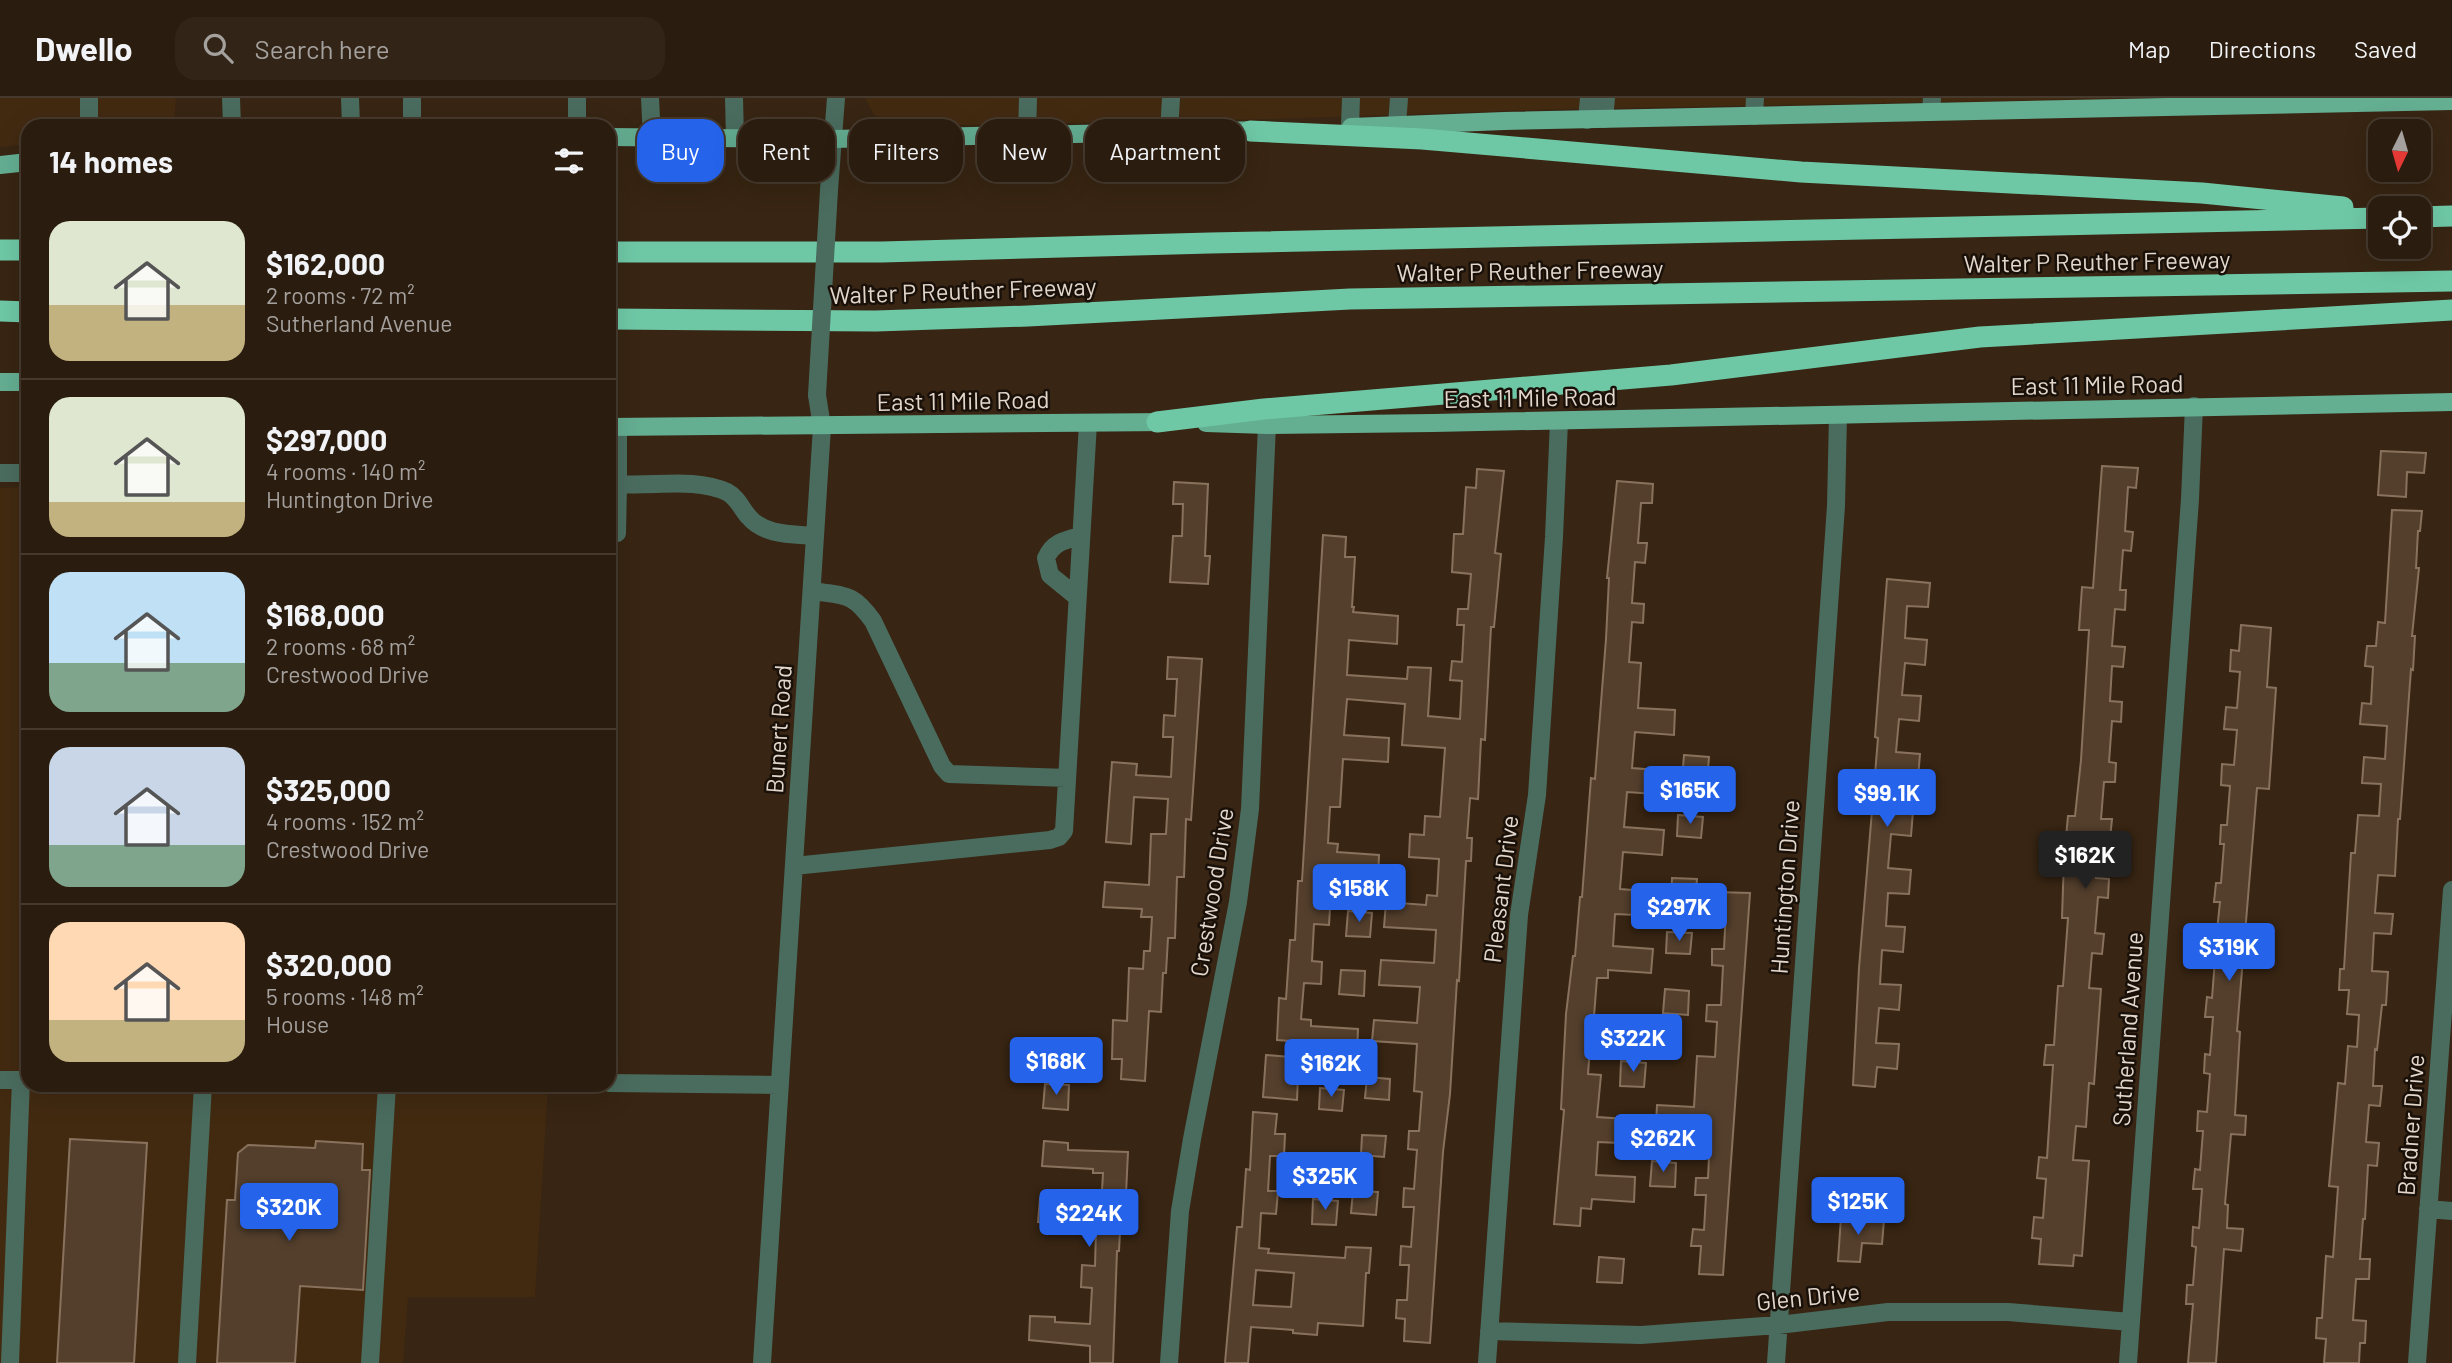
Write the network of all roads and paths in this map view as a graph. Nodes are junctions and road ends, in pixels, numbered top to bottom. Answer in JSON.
{"nodes":[{"id":1,"x":89,"y":98,"type":"edge"},
{"id":2,"x":231,"y":98,"type":"edge"},
{"id":3,"x":350,"y":98,"type":"edge"},
{"id":4,"x":412,"y":98,"type":"edge"},
{"id":5,"x":577,"y":98,"type":"edge"},
{"id":6,"x":650,"y":98,"type":"edge"},
{"id":7,"x":734,"y":98,"type":"edge"},
{"id":8,"x":836,"y":98,"type":"edge"},
{"id":9,"x":1028,"y":98,"type":"edge"},
{"id":10,"x":1171,"y":98,"type":"edge"},
{"id":11,"x":1351,"y":98,"type":"edge"},
{"id":12,"x":1399,"y":98,"type":"edge"},
{"id":13,"x":1589,"y":98,"type":"edge"},
{"id":14,"x":1606,"y":98,"type":"edge"},
{"id":15,"x":2417,"y":100,"type":"edge"},
{"id":16,"x":2452,"y":101,"type":"edge"},
{"id":17,"x":2107,"y":103,"type":"edge"},
{"id":18,"x":1932,"y":105,"type":"edge"},
{"id":19,"x":1755,"y":107,"type":"edge"},
{"id":20,"x":89,"y":119,"type":"edge"},
{"id":21,"x":232,"y":119,"type":"edge"},
{"id":22,"x":351,"y":119,"type":"edge"},
{"id":23,"x":412,"y":119,"type":"edge"},
{"id":24,"x":578,"y":119,"type":"edge"},
{"id":25,"x":651,"y":119,"type":"edge"},
{"id":26,"x":834,"y":119,"type":"edge"},
{"id":27,"x":1027,"y":119,"type":"edge"},
{"id":28,"x":1170,"y":119,"type":"edge"},
{"id":29,"x":1595,"y":119,"type":"junction"},
{"id":30,"x":1397,"y":125,"type":"junction"},
{"id":31,"x":1350,"y":127,"type":"junction"},
{"id":32,"x":1245,"y":131,"type":"edge"},
{"id":33,"x":1250,"y":131,"type":"junction"},
{"id":34,"x":977,"y":136,"type":"edge"},
{"id":35,"x":616,"y":137,"type":"edge"},
{"id":36,"x":637,"y":138,"type":"edge"},
{"id":37,"x":724,"y":138,"type":"edge"},
{"id":38,"x":735,"y":138,"type":"junction"},
{"id":39,"x":738,"y":138,"type":"edge"},
{"id":40,"x":835,"y":139,"type":"edge"},
{"id":41,"x":21,"y":163,"type":"edge"},
{"id":42,"x":0,"y":165,"type":"edge"},
{"id":43,"x":829,"y":182,"type":"edge"},
{"id":44,"x":2368,"y":210,"type":"edge"},
{"id":45,"x":2368,"y":218,"type":"edge"},
{"id":46,"x":0,"y":250,"type":"edge"},
{"id":47,"x":21,"y":250,"type":"edge"},
{"id":48,"x":616,"y":252,"type":"edge"},
{"id":49,"x":2452,"y":281,"type":"edge"},
{"id":50,"x":2452,"y":310,"type":"edge"},
{"id":51,"x":0,"y":312,"type":"edge"},
{"id":52,"x":21,"y":312,"type":"edge"},
{"id":53,"x":616,"y":319,"type":"edge"},
{"id":54,"x":0,"y":382,"type":"edge"},
{"id":55,"x":21,"y":382,"type":"edge"},
{"id":56,"x":2452,"y":402,"type":"edge"},
{"id":57,"x":2194,"y":406,"type":"junction"},
{"id":58,"x":1838,"y":415,"type":"junction"},
{"id":59,"x":1559,"y":421,"type":"junction"},
{"id":60,"x":1157,"y":422,"type":"junction"},
{"id":61,"x":1088,"y":423,"type":"junction"},
{"id":62,"x":1267,"y":425,"type":"junction"},
{"id":63,"x":822,"y":427,"type":"junction"},
{"id":64,"x":616,"y":428,"type":"edge"},
{"id":65,"x":616,"y":462,"type":"edge"},
{"id":66,"x":0,"y":473,"type":"edge"},
{"id":67,"x":21,"y":473,"type":"edge"},
{"id":68,"x":618,"y":484,"type":"junction"},
{"id":69,"x":617,"y":533,"type":"dead end"},
{"id":70,"x":815,"y":536,"type":"junction"},
{"id":71,"x":1081,"y":536,"type":"junction"},
{"id":72,"x":811,"y":591,"type":"junction"},
{"id":73,"x":1077,"y":597,"type":"junction"},
{"id":74,"x":1067,"y":778,"type":"junction"},
{"id":75,"x":794,"y":866,"type":"junction"},
{"id":76,"x":2452,"y":890,"type":"edge"},
{"id":77,"x":2451,"y":921,"type":"edge"},
{"id":78,"x":0,"y":1080,"type":"edge"},
{"id":79,"x":21,"y":1080,"type":"edge"},
{"id":80,"x":616,"y":1083,"type":"edge"},
{"id":81,"x":780,"y":1085,"type":"junction"},
{"id":82,"x":24,"y":1092,"type":"edge"},
{"id":83,"x":203,"y":1092,"type":"edge"},
{"id":84,"x":387,"y":1092,"type":"edge"},
{"id":85,"x":2428,"y":1209,"type":"junction"},
{"id":86,"x":2452,"y":1211,"type":"edge"},
{"id":87,"x":2131,"y":1322,"type":"junction"},
{"id":88,"x":1778,"y":1325,"type":"junction"},
{"id":89,"x":1489,"y":1331,"type":"junction"},
{"id":90,"x":10,"y":1363,"type":"edge"},
{"id":91,"x":187,"y":1363,"type":"edge"},
{"id":92,"x":370,"y":1363,"type":"edge"},
{"id":93,"x":762,"y":1363,"type":"edge"},
{"id":94,"x":1169,"y":1363,"type":"edge"},
{"id":95,"x":1487,"y":1363,"type":"edge"},
{"id":96,"x":1776,"y":1363,"type":"edge"},
{"id":97,"x":2128,"y":1363,"type":"edge"},
{"id":98,"x":2417,"y":1363,"type":"edge"}],
"edges":[{"from":1,"to":20,"type":"street"},
{"from":2,"to":21,"type":"street"},
{"from":3,"to":22,"type":"street"},
{"from":4,"to":23,"type":"street"},
{"from":5,"to":24,"type":"street"},
{"from":6,"to":25,"type":"street"},
{"from":7,"to":38,"type":"street"},
{"from":8,"to":26,"type":"street","name":"Bunert Road"},
{"from":9,"to":27,"type":"street"},
{"from":10,"to":28,"type":"street"},
{"from":11,"to":31,"type":"street"},
{"from":12,"to":30,"type":"street"},
{"from":13,"to":29,"type":"street"},
{"from":14,"to":29,"type":"street"},
{"from":15,"to":16,"type":"main road"},
{"from":15,"to":17,"type":"main road"},
{"from":17,"to":18,"type":"main road"},
{"from":18,"to":19,"type":"main road"},
{"from":19,"to":29,"type":"main road"},
{"from":29,"to":30,"type":"main road"},
{"from":30,"to":31,"type":"main road"},
{"from":31,"to":33,"type":"main road"},
{"from":32,"to":33,"type":"main road"},
{"from":33,"to":44,"type":"highway"},
{"from":34,"to":40,"type":"main road"},
{"from":35,"to":36,"type":"main road"},
{"from":37,"to":38,"type":"main road"},
{"from":38,"to":39,"type":"main road"},
{"from":41,"to":42,"type":"main road"},
{"from":43,"to":63,"type":"street","name":"Bunert Road","bridge":true},
{"from":45,"to":48,"type":"highway","name":"Walter P Reuther Freeway"},
{"from":46,"to":47,"type":"highway"},
{"from":49,"to":53,"type":"highway","name":"Walter P Reuther Freeway"},
{"from":50,"to":60,"type":"highway"},
{"from":51,"to":52,"type":"highway"},
{"from":54,"to":55,"type":"main road"},
{"from":56,"to":57,"type":"main road","name":"East 11 Mile Road"},
{"from":57,"to":58,"type":"main road","name":"East 11 Mile Road"},
{"from":57,"to":87,"type":"street","name":"Sutherland Avenue"},
{"from":58,"to":59,"type":"main road","name":"East 11 Mile Road"},
{"from":58,"to":88,"type":"street","name":"Huntington Drive"},
{"from":59,"to":62,"type":"main road","name":"East 11 Mile Road"},
{"from":59,"to":89,"type":"street","name":"Pleasant Drive"},
{"from":60,"to":61,"type":"main road","name":"East 11 Mile Road"},
{"from":60,"to":62,"type":"main road","name":"East 11 Mile Road"},
{"from":61,"to":63,"type":"main road","name":"East 11 Mile Road"},
{"from":61,"to":71,"type":"street"},
{"from":62,"to":94,"type":"street","name":"Crestwood Drive"},
{"from":63,"to":64,"type":"main road","name":"East 11 Mile Road"},
{"from":63,"to":70,"type":"street","name":"Bunert Road"},
{"from":65,"to":68,"type":"street"},
{"from":66,"to":67,"type":"street"},
{"from":68,"to":69,"type":"street"},
{"from":68,"to":70,"type":"street"},
{"from":70,"to":72,"type":"street","name":"Bunert Road"},
{"from":71,"to":73,"type":"street"},
{"from":71,"to":73,"type":"street"},
{"from":72,"to":74,"type":"street"},
{"from":72,"to":75,"type":"street","name":"Bunert Road"},
{"from":73,"to":74,"type":"street"},
{"from":74,"to":75,"type":"street"},
{"from":75,"to":81,"type":"street","name":"Bunert Road"},
{"from":76,"to":77,"type":"street","name":"Bradner Drive"},
{"from":77,"to":85,"type":"street","name":"Bradner Drive"},
{"from":78,"to":79,"type":"street"},
{"from":80,"to":81,"type":"street"},
{"from":81,"to":93,"type":"street","name":"Bunert Road"},
{"from":82,"to":90,"type":"street"},
{"from":83,"to":91,"type":"street"},
{"from":84,"to":92,"type":"street"},
{"from":85,"to":86,"type":"street"},
{"from":85,"to":98,"type":"street","name":"Bradner Drive"},
{"from":87,"to":88,"type":"street","name":"Glen Drive"},
{"from":87,"to":97,"type":"street","name":"Sutherland Avenue"},
{"from":88,"to":89,"type":"street","name":"Glen Drive"},
{"from":88,"to":96,"type":"street","name":"Huntington Drive"},
{"from":89,"to":95,"type":"street","name":"Pleasant Drive"}]}
